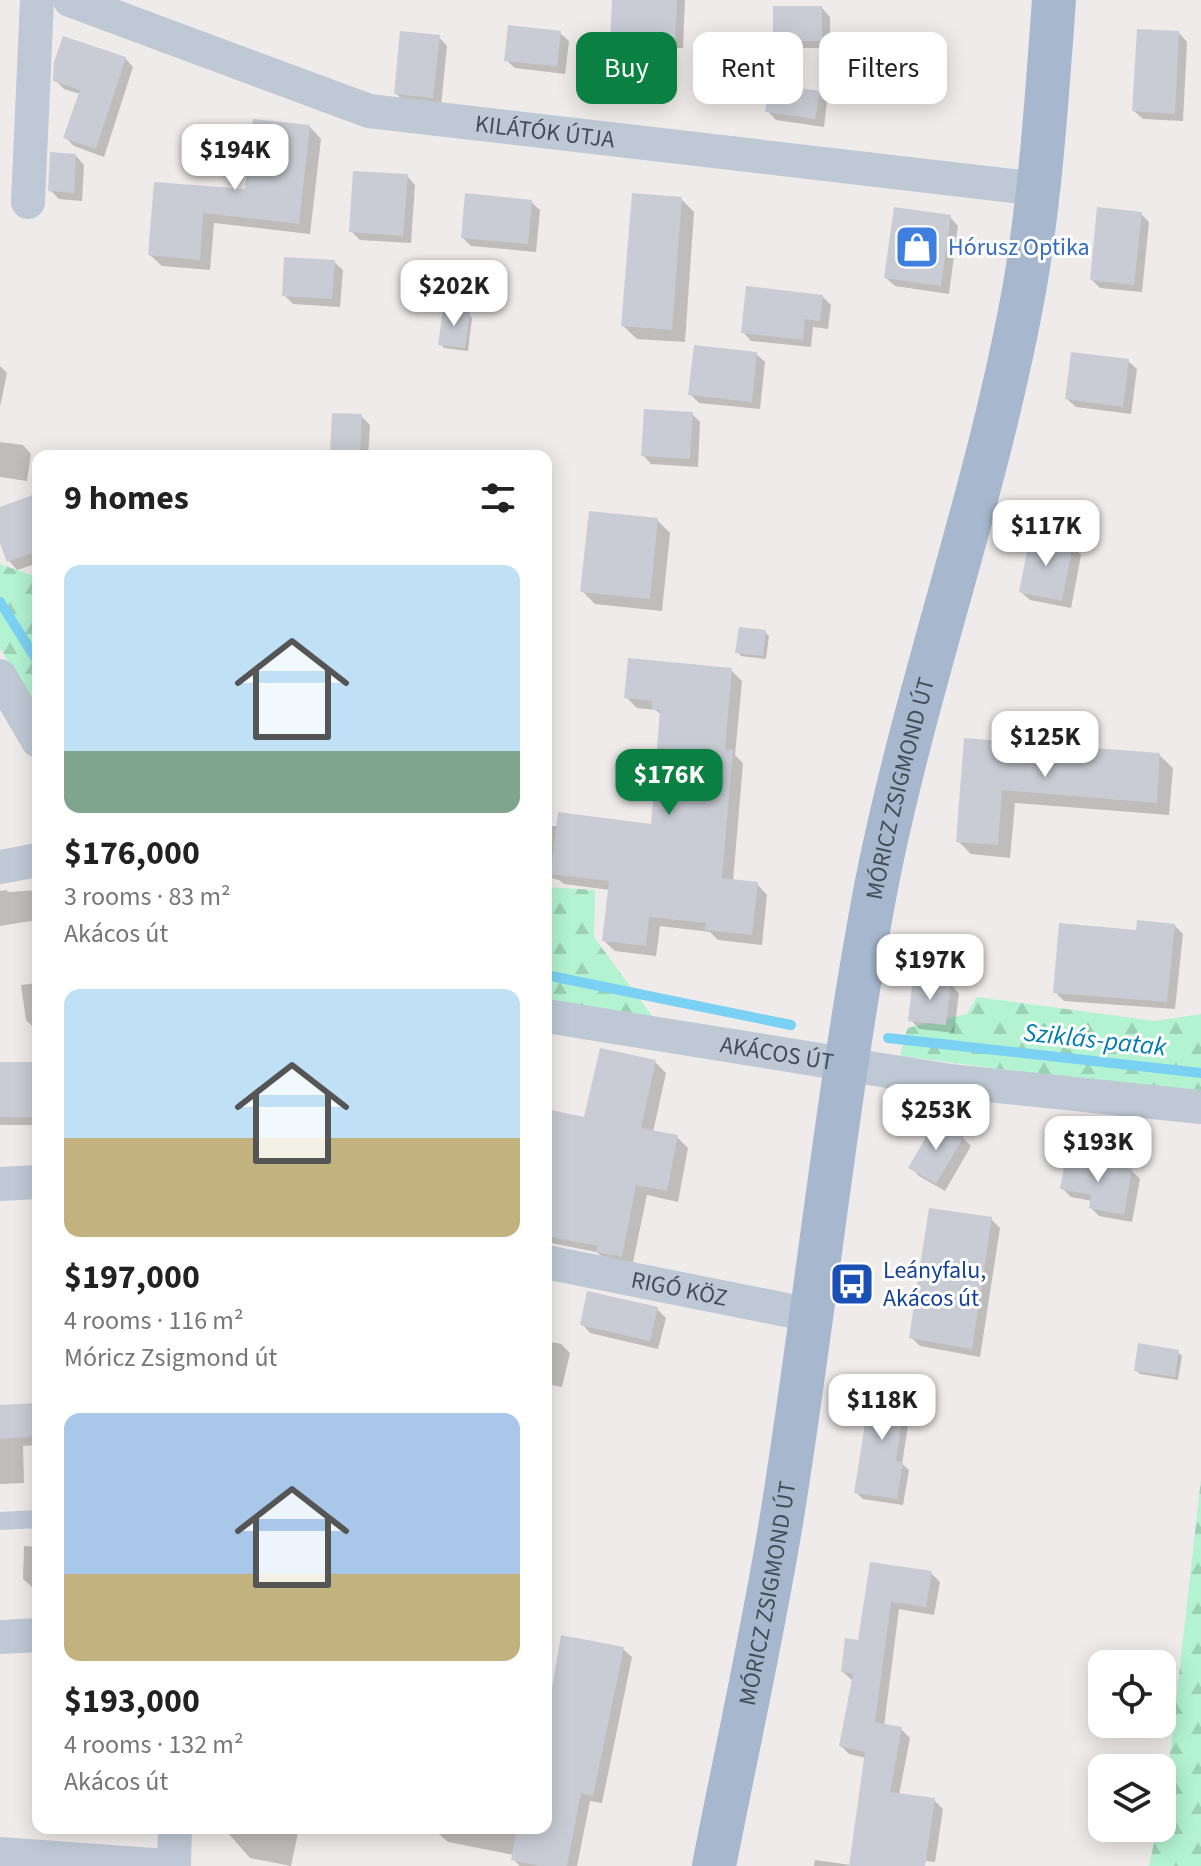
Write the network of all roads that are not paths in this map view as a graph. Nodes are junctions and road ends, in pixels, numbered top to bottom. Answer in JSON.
{"nodes":[{"id":1,"x":37,"y":0,"type":"edge"},
{"id":2,"x":70,"y":0,"type":"edge"},
{"id":3,"x":1054,"y":0,"type":"edge"},
{"id":4,"x":1039,"y":189,"type":"junction"},
{"id":5,"x":28,"y":202,"type":"dead end"},
{"id":6,"x":0,"y":676,"type":"edge"},
{"id":7,"x":32,"y":731,"type":"edge"},
{"id":8,"x":32,"y":861,"type":"edge"},
{"id":9,"x":0,"y":867,"type":"edge"},
{"id":10,"x":552,"y":1017,"type":"edge"},
{"id":11,"x":845,"y":1066,"type":"junction"},
{"id":12,"x":1201,"y":1107,"type":"edge"},
{"id":13,"x":32,"y":1182,"type":"edge"},
{"id":14,"x":0,"y":1184,"type":"edge"},
{"id":15,"x":552,"y":1263,"type":"edge"},
{"id":16,"x":811,"y":1315,"type":"junction"},
{"id":17,"x":32,"y":1519,"type":"edge"},
{"id":18,"x":0,"y":1521,"type":"edge"},
{"id":19,"x":32,"y":1635,"type":"edge"},
{"id":20,"x":0,"y":1637,"type":"edge"},
{"id":21,"x":175,"y":1834,"type":"edge"},
{"id":22,"x":0,"y":1854,"type":"edge"},
{"id":23,"x":167,"y":1866,"type":"edge"},
{"id":24,"x":174,"y":1866,"type":"edge"},
{"id":25,"x":714,"y":1866,"type":"edge"}],
"edges":[{"from":1,"to":5,"type":"street"},
{"from":2,"to":4,"type":"street","name":"KILÁTÓK ÚTJA"},
{"from":3,"to":4,"type":"main road","name":"MÓRICZ ZSIGMOND ÚT"},
{"from":4,"to":11,"type":"main road","name":"MÓRICZ ZSIGMOND ÚT"},
{"from":6,"to":7,"type":"street"},
{"from":8,"to":9,"type":"street"},
{"from":10,"to":11,"type":"street","name":"AKÁCOS ÚT"},
{"from":11,"to":12,"type":"street","name":"AKÁCOS ÚT"},
{"from":11,"to":16,"type":"main road","name":"MÓRICZ ZSIGMOND ÚT"},
{"from":13,"to":14,"type":"street"},
{"from":15,"to":16,"type":"street","name":"RIGÓ KÖZ"},
{"from":16,"to":25,"type":"main road","name":"MÓRICZ ZSIGMOND ÚT"},
{"from":17,"to":18,"type":"lane"},
{"from":19,"to":20,"type":"street"},
{"from":21,"to":24,"type":"street"},
{"from":22,"to":23,"type":"street"}]}
